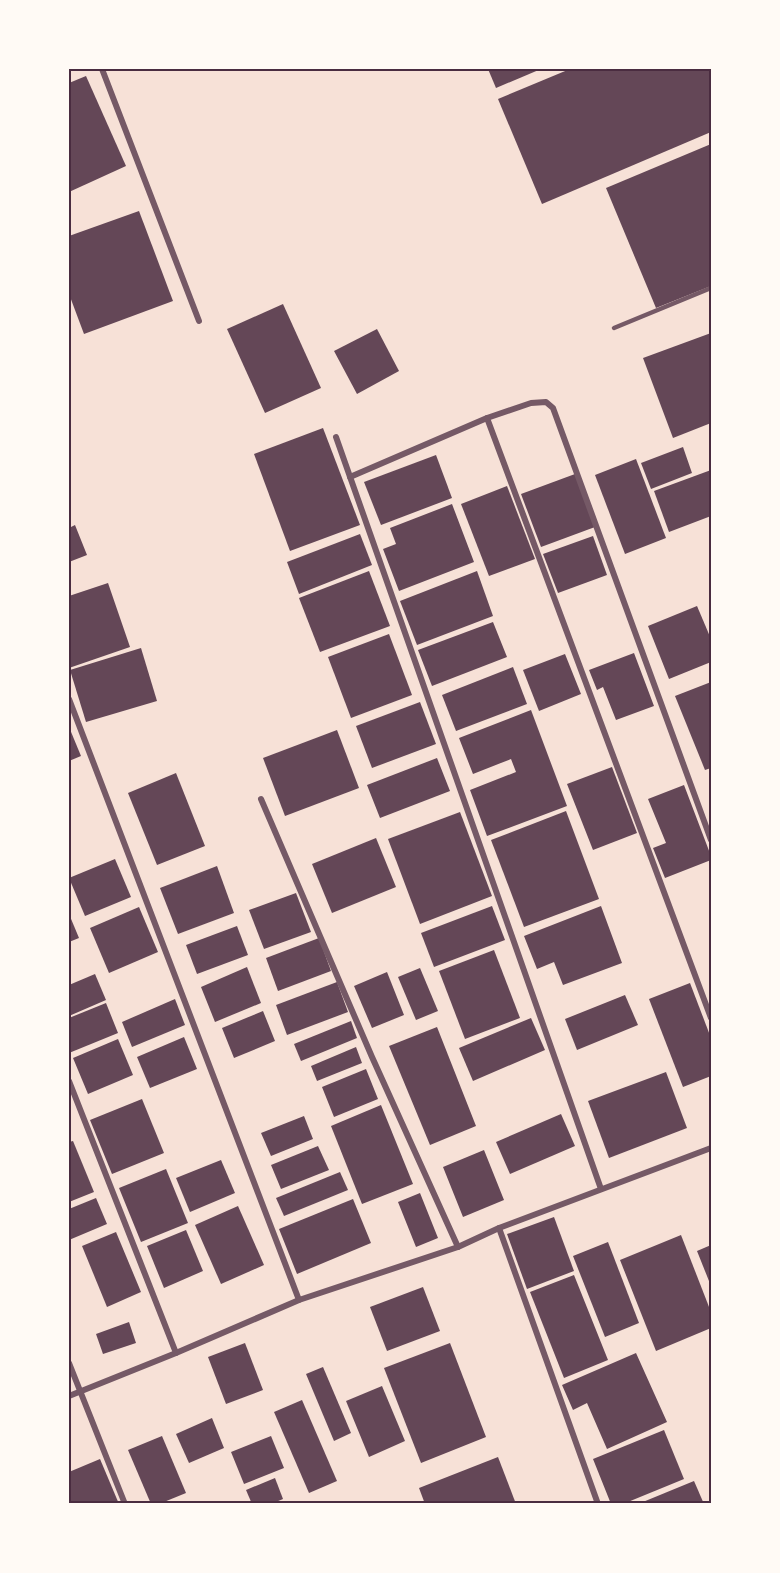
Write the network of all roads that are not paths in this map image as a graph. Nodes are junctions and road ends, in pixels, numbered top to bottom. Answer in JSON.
{"nodes":[{"id":1,"x":102,"y":69,"type":"edge"},
{"id":2,"x":711,"y":288,"type":"edge"},
{"id":3,"x":198,"y":321,"type":"dead end"},
{"id":4,"x":614,"y":328,"type":"dead end"},
{"id":5,"x":487,"y":418,"type":"junction"},
{"id":6,"x":336,"y":437,"type":"dead end"},
{"id":7,"x":350,"y":477,"type":"junction"},
{"id":8,"x":69,"y":699,"type":"edge"},
{"id":9,"x":261,"y":799,"type":"dead end"},
{"id":10,"x":711,"y":840,"type":"edge"},
{"id":11,"x":711,"y":1018,"type":"edge"},
{"id":12,"x":69,"y":1081,"type":"edge"},
{"id":13,"x":711,"y":1148,"type":"edge"},
{"id":14,"x":601,"y":1189,"type":"junction"},
{"id":15,"x":499,"y":1228,"type":"junction"},
{"id":16,"x":458,"y":1247,"type":"junction"},
{"id":17,"x":299,"y":1300,"type":"junction"},
{"id":18,"x":176,"y":1353,"type":"junction"},
{"id":19,"x":69,"y":1363,"type":"edge"},
{"id":20,"x":80,"y":1392,"type":"junction"},
{"id":21,"x":69,"y":1396,"type":"edge"},
{"id":22,"x":125,"y":1504,"type":"edge"},
{"id":23,"x":598,"y":1504,"type":"edge"}],
"edges":[{"from":1,"to":3,"type":"street"},
{"from":2,"to":4,"type":"lane"},
{"from":5,"to":7,"type":"street"},
{"from":5,"to":10,"type":"street"},
{"from":5,"to":11,"type":"street"},
{"from":6,"to":7,"type":"street"},
{"from":7,"to":14,"type":"street"},
{"from":8,"to":17,"type":"street"},
{"from":9,"to":16,"type":"street"},
{"from":12,"to":18,"type":"street"},
{"from":13,"to":14,"type":"street"},
{"from":14,"to":15,"type":"street"},
{"from":15,"to":16,"type":"street"},
{"from":15,"to":23,"type":"street"},
{"from":16,"to":17,"type":"street"},
{"from":17,"to":18,"type":"street"},
{"from":18,"to":20,"type":"street"},
{"from":19,"to":20,"type":"street"},
{"from":20,"to":21,"type":"street"},
{"from":20,"to":22,"type":"street"}]}
